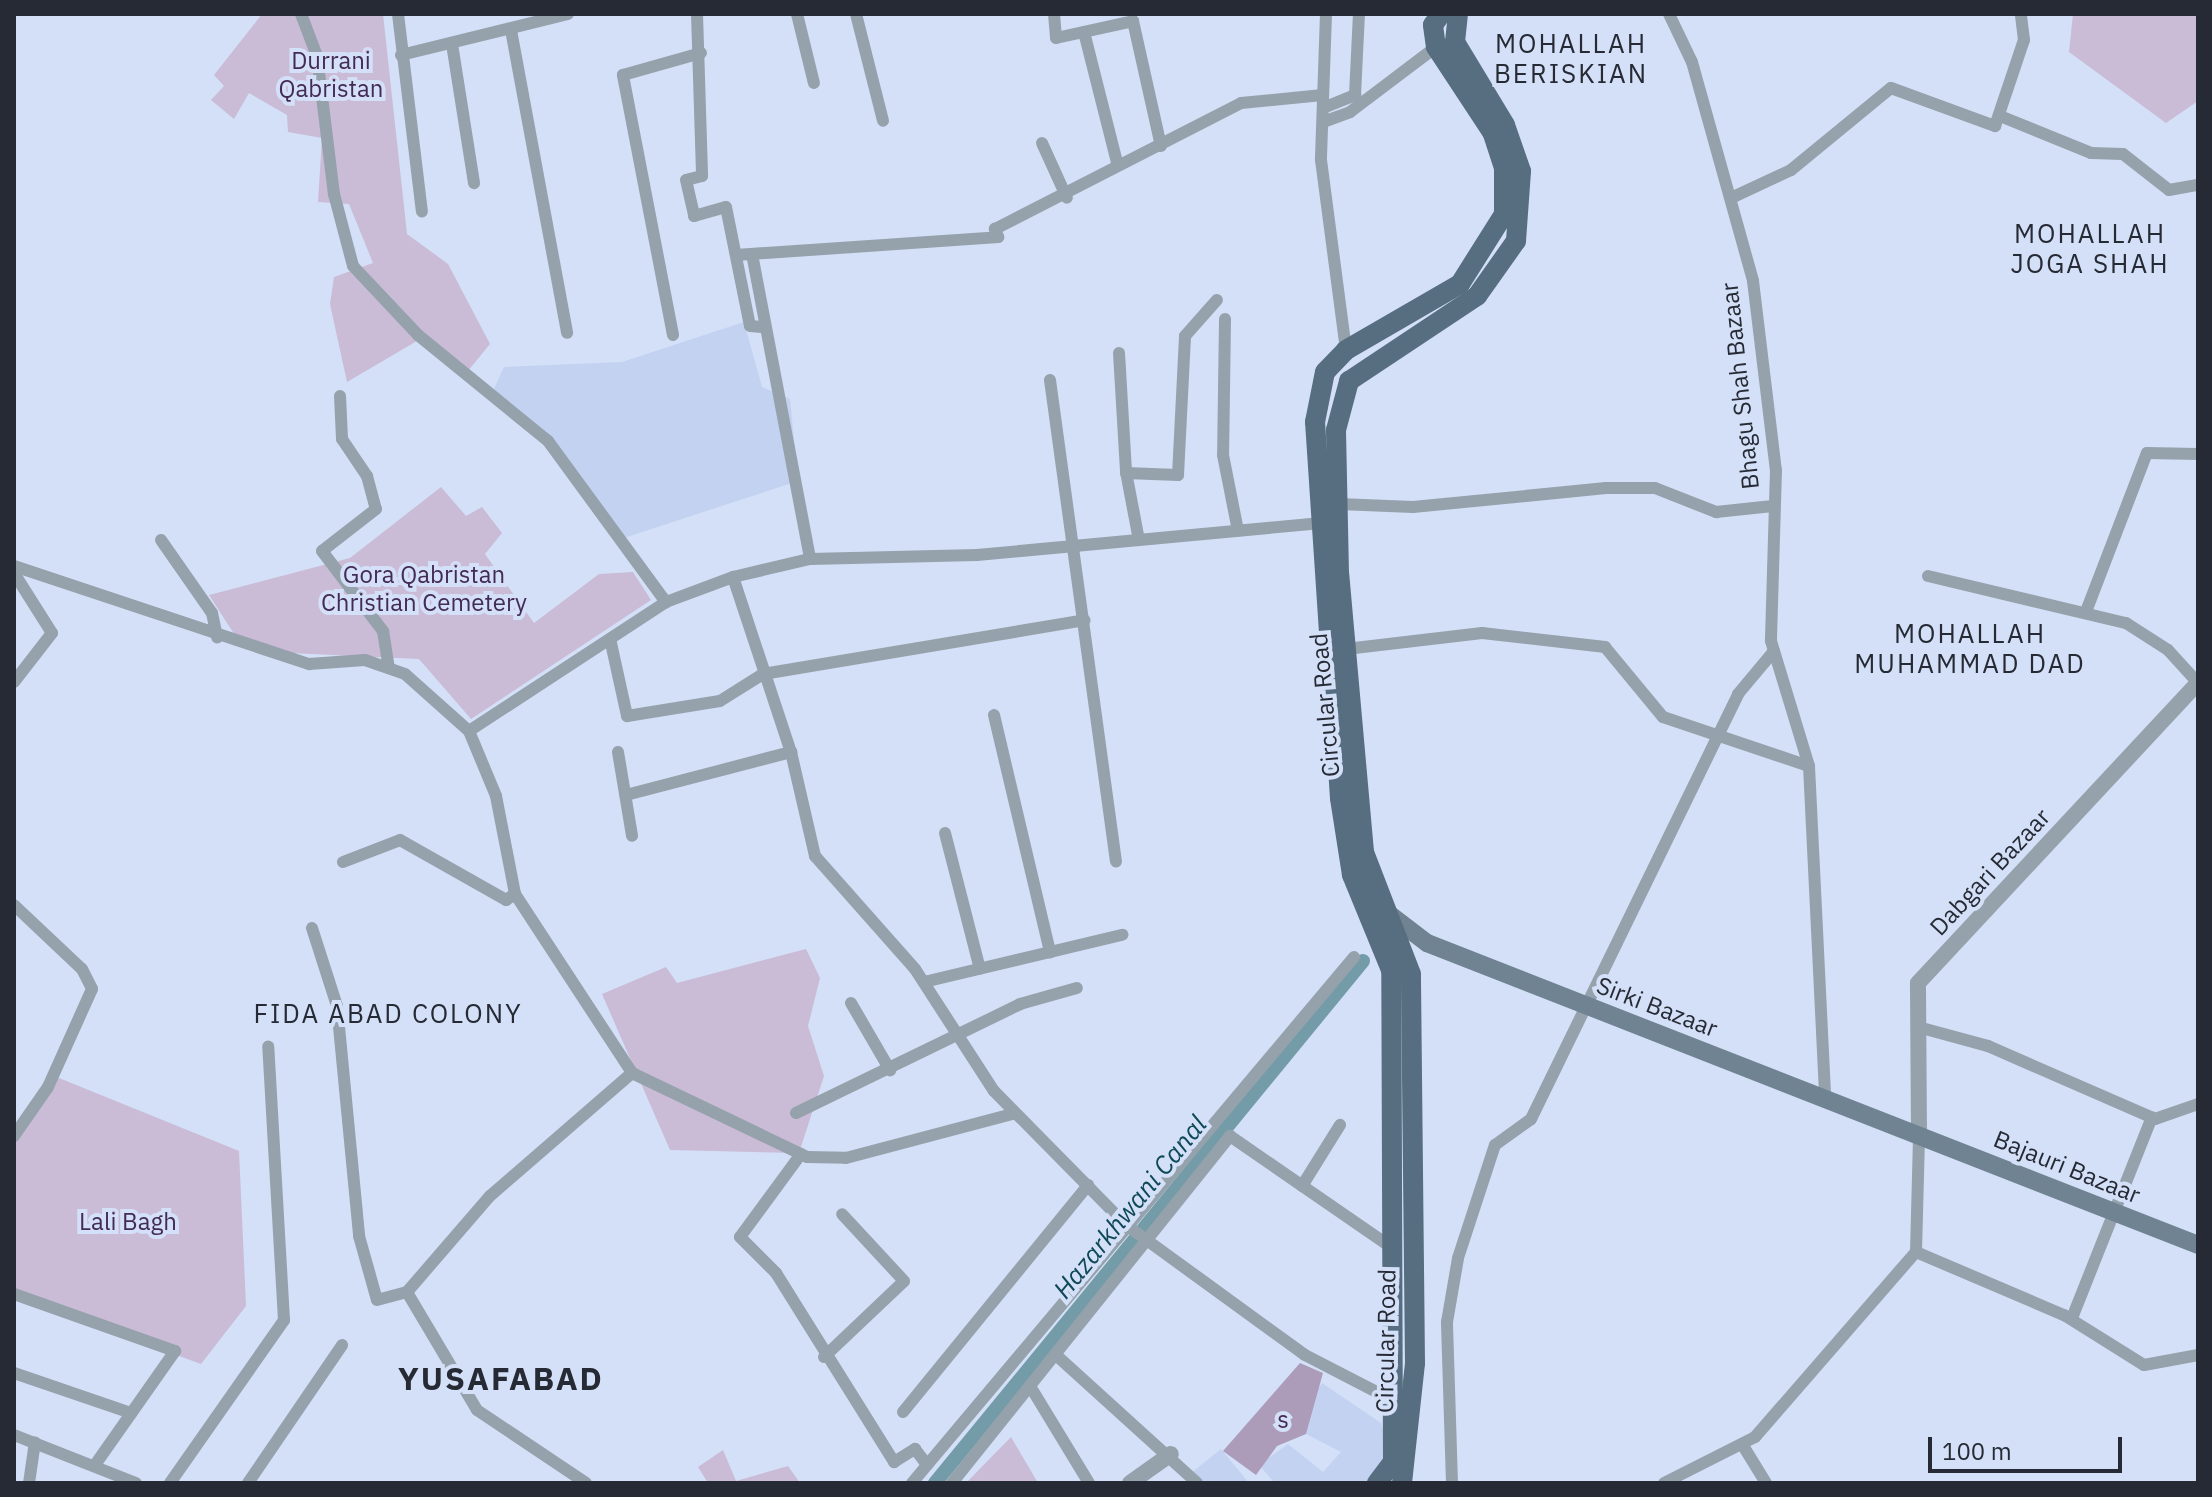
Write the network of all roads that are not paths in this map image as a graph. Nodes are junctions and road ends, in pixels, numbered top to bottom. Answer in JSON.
{"nodes":[{"id":1,"x":301,"y":14,"type":"edge"},
{"id":2,"x":398,"y":14,"type":"edge"},
{"id":3,"x":568,"y":14,"type":"edge"},
{"id":4,"x":697,"y":14,"type":"edge"},
{"id":5,"x":797,"y":14,"type":"edge"},
{"id":6,"x":856,"y":14,"type":"edge"},
{"id":7,"x":1054,"y":14,"type":"edge"},
{"id":8,"x":1326,"y":14,"type":"edge"},
{"id":9,"x":1359,"y":14,"type":"edge"},
{"id":10,"x":1441,"y":14,"type":"edge"},
{"id":11,"x":1458,"y":14,"type":"edge"},
{"id":12,"x":1669,"y":14,"type":"edge"},
{"id":13,"x":2021,"y":14,"type":"edge"},
{"id":14,"x":1114,"y":20,"type":"edge"},
{"id":15,"x":511,"y":30,"type":"junction"},
{"id":16,"x":1084,"y":32,"type":"junction"},
{"id":17,"x":452,"y":44,"type":"junction"},
{"id":18,"x":1436,"y":47,"type":"junction"},
{"id":19,"x":701,"y":53,"type":"junction"},
{"id":20,"x":401,"y":55,"type":"junction"},
{"id":21,"x":814,"y":83,"type":"dead end"},
{"id":22,"x":1323,"y":108,"type":"junction"},
{"id":23,"x":883,"y":121,"type":"dead end"},
{"id":24,"x":1997,"y":121,"type":"junction"},
{"id":25,"x":1042,"y":143,"type":"dead end"},
{"id":26,"x":1161,"y":146,"type":"junction"},
{"id":27,"x":1118,"y":166,"type":"junction"},
{"id":28,"x":474,"y":183,"type":"dead end"},
{"id":29,"x":2198,"y":185,"type":"edge"},
{"id":30,"x":1067,"y":198,"type":"junction"},
{"id":31,"x":1731,"y":198,"type":"junction"},
{"id":32,"x":422,"y":212,"type":"dead end"},
{"id":33,"x":752,"y":254,"type":"junction"},
{"id":34,"x":736,"y":255,"type":"junction"},
{"id":35,"x":1468,"y":290,"type":"junction"},
{"id":36,"x":1217,"y":300,"type":"dead end"},
{"id":37,"x":1225,"y":319,"type":"dead end"},
{"id":38,"x":762,"y":327,"type":"junction"},
{"id":39,"x":567,"y":333,"type":"dead end"},
{"id":40,"x":673,"y":335,"type":"dead end"},
{"id":41,"x":1346,"y":350,"type":"junction"},
{"id":42,"x":1119,"y":353,"type":"dead end"},
{"id":43,"x":1050,"y":380,"type":"dead end"},
{"id":44,"x":340,"y":396,"type":"dead end"},
{"id":45,"x":2198,"y":454,"type":"edge"},
{"id":46,"x":1126,"y":473,"type":"junction"},
{"id":47,"x":1339,"y":504,"type":"junction"},
{"id":48,"x":1773,"y":506,"type":"junction"},
{"id":49,"x":1322,"y":523,"type":"junction"},
{"id":50,"x":1238,"y":531,"type":"junction"},
{"id":51,"x":161,"y":540,"type":"dead end"},
{"id":52,"x":1139,"y":540,"type":"junction"},
{"id":53,"x":1074,"y":546,"type":"junction"},
{"id":54,"x":810,"y":559,"type":"junction"},
{"id":55,"x":14,"y":566,"type":"edge"},
{"id":56,"x":14,"y":573,"type":"edge"},
{"id":57,"x":1928,"y":576,"type":"dead end"},
{"id":58,"x":733,"y":577,"type":"junction"},
{"id":59,"x":666,"y":602,"type":"junction"},
{"id":60,"x":2087,"y":609,"type":"junction"},
{"id":61,"x":1084,"y":620,"type":"junction"},
{"id":62,"x":217,"y":637,"type":"junction"},
{"id":63,"x":611,"y":643,"type":"junction"},
{"id":64,"x":1346,"y":649,"type":"junction"},
{"id":65,"x":1774,"y":651,"type":"junction"},
{"id":66,"x":389,"y":668,"type":"junction"},
{"id":67,"x":763,"y":674,"type":"junction"},
{"id":68,"x":14,"y":682,"type":"edge"},
{"id":69,"x":2198,"y":683,"type":"edge"},
{"id":70,"x":994,"y":715,"type":"dead end"},
{"id":71,"x":469,"y":731,"type":"junction"},
{"id":72,"x":1721,"y":737,"type":"junction"},
{"id":73,"x":618,"y":752,"type":"dead end"},
{"id":74,"x":791,"y":752,"type":"junction"},
{"id":75,"x":1809,"y":766,"type":"junction"},
{"id":76,"x":626,"y":795,"type":"junction"},
{"id":77,"x":1350,"y":798,"type":"junction"},
{"id":78,"x":945,"y":833,"type":"dead end"},
{"id":79,"x":632,"y":836,"type":"dead end"},
{"id":80,"x":1116,"y":861,"type":"dead end"},
{"id":81,"x":343,"y":862,"type":"dead end"},
{"id":82,"x":515,"y":894,"type":"junction"},
{"id":83,"x":14,"y":905,"type":"edge"},
{"id":84,"x":1377,"y":916,"type":"junction"},
{"id":85,"x":312,"y":928,"type":"dead end"},
{"id":86,"x":1122,"y":935,"type":"dead end"},
{"id":87,"x":1050,"y":952,"type":"junction"},
{"id":88,"x":1354,"y":957,"type":"dead end"},
{"id":89,"x":1398,"y":966,"type":"junction"},
{"id":90,"x":980,"y":969,"type":"junction"},
{"id":91,"x":924,"y":982,"type":"junction"},
{"id":92,"x":1077,"y":988,"type":"dead end"},
{"id":93,"x":851,"y":1003,"type":"dead end"},
{"id":94,"x":1589,"y":1006,"type":"junction"},
{"id":95,"x":1918,"y":1027,"type":"junction"},
{"id":96,"x":961,"y":1036,"type":"junction"},
{"id":97,"x":268,"y":1046,"type":"dead end"},
{"id":98,"x":890,"y":1070,"type":"junction"},
{"id":99,"x":632,"y":1073,"type":"junction"},
{"id":100,"x":1825,"y":1097,"type":"junction"},
{"id":101,"x":2198,"y":1104,"type":"edge"},
{"id":102,"x":796,"y":1113,"type":"dead end"},
{"id":103,"x":1012,"y":1114,"type":"junction"},
{"id":104,"x":2152,"y":1117,"type":"junction"},
{"id":105,"x":1340,"y":1125,"type":"dead end"},
{"id":106,"x":1919,"y":1134,"type":"junction"},
{"id":107,"x":14,"y":1136,"type":"edge"},
{"id":108,"x":801,"y":1154,"type":"junction"},
{"id":109,"x":1088,"y":1185,"type":"junction"},
{"id":110,"x":1302,"y":1186,"type":"junction"},
{"id":111,"x":2116,"y":1212,"type":"junction"},
{"id":112,"x":842,"y":1214,"type":"dead end"},
{"id":113,"x":1126,"y":1225,"type":"junction"},
{"id":114,"x":1146,"y":1240,"type":"junction"},
{"id":115,"x":2198,"y":1245,"type":"edge"},
{"id":116,"x":1394,"y":1249,"type":"junction"},
{"id":117,"x":1916,"y":1252,"type":"junction"},
{"id":118,"x":407,"y":1292,"type":"junction"},
{"id":119,"x":14,"y":1294,"type":"edge"},
{"id":120,"x":2072,"y":1318,"type":"junction"},
{"id":121,"x":342,"y":1345,"type":"dead end"},
{"id":122,"x":1056,"y":1355,"type":"junction"},
{"id":123,"x":2198,"y":1355,"type":"edge"},
{"id":124,"x":824,"y":1357,"type":"junction"},
{"id":125,"x":14,"y":1373,"type":"edge"},
{"id":126,"x":1030,"y":1386,"type":"junction"},
{"id":127,"x":1394,"y":1401,"type":"junction"},
{"id":128,"x":903,"y":1412,"type":"dead end"},
{"id":129,"x":131,"y":1413,"type":"junction"},
{"id":130,"x":14,"y":1435,"type":"edge"},
{"id":131,"x":35,"y":1442,"type":"junction"},
{"id":132,"x":1742,"y":1444,"type":"junction"},
{"id":133,"x":1171,"y":1454,"type":"junction"},
{"id":134,"x":95,"y":1465,"type":"junction"},
{"id":135,"x":927,"y":1465,"type":"junction"},
{"id":136,"x":1404,"y":1476,"type":"edge"},
{"id":137,"x":29,"y":1483,"type":"edge"},
{"id":138,"x":136,"y":1483,"type":"edge"},
{"id":139,"x":170,"y":1483,"type":"edge"},
{"id":140,"x":248,"y":1483,"type":"edge"},
{"id":141,"x":586,"y":1483,"type":"edge"},
{"id":142,"x":912,"y":1483,"type":"edge"},
{"id":143,"x":952,"y":1483,"type":"edge"},
{"id":144,"x":1089,"y":1483,"type":"edge"},
{"id":145,"x":1130,"y":1483,"type":"edge"},
{"id":146,"x":1197,"y":1483,"type":"edge"},
{"id":147,"x":1377,"y":1483,"type":"edge"},
{"id":148,"x":1452,"y":1483,"type":"edge"},
{"id":149,"x":1664,"y":1483,"type":"edge"},
{"id":150,"x":1766,"y":1483,"type":"edge"}],
"edges":[{"from":1,"to":59,"type":"street"},
{"from":2,"to":20,"type":"street"},
{"from":3,"to":15,"type":"street"},
{"from":4,"to":19,"type":"street"},
{"from":5,"to":21,"type":"street"},
{"from":6,"to":23,"type":"street"},
{"from":7,"to":16,"type":"street"},
{"from":8,"to":22,"type":"street"},
{"from":9,"to":22,"type":"street"},
{"from":10,"to":18,"type":"main road"},
{"from":11,"to":35,"type":"main road","name":"Circular Road"},
{"from":12,"to":31,"type":"street","name":"Bhagu Shah Bazaar"},
{"from":13,"to":24,"type":"street"},
{"from":14,"to":16,"type":"street"},
{"from":14,"to":26,"type":"street"},
{"from":15,"to":17,"type":"street"},
{"from":15,"to":39,"type":"street"},
{"from":16,"to":27,"type":"street"},
{"from":17,"to":20,"type":"street"},
{"from":17,"to":28,"type":"street"},
{"from":18,"to":22,"type":"street"},
{"from":18,"to":35,"type":"main road"},
{"from":19,"to":34,"type":"street"},
{"from":19,"to":40,"type":"street"},
{"from":20,"to":32,"type":"street"},
{"from":22,"to":26,"type":"street"},
{"from":22,"to":41,"type":"street"},
{"from":24,"to":29,"type":"street"},
{"from":24,"to":31,"type":"street"},
{"from":25,"to":30,"type":"street"},
{"from":26,"to":27,"type":"street"},
{"from":27,"to":30,"type":"street"},
{"from":30,"to":33,"type":"street"},
{"from":31,"to":48,"type":"street","name":"Bhagu Shah Bazaar"},
{"from":33,"to":34,"type":"street"},
{"from":33,"to":38,"type":"street"},
{"from":34,"to":38,"type":"street"},
{"from":35,"to":41,"type":"main road"},
{"from":35,"to":47,"type":"main road","name":"Circular Road"},
{"from":36,"to":46,"type":"street"},
{"from":37,"to":50,"type":"street"},
{"from":38,"to":54,"type":"street"},
{"from":41,"to":49,"type":"main road"},
{"from":42,"to":46,"type":"street"},
{"from":43,"to":53,"type":"street"},
{"from":44,"to":66,"type":"street"},
{"from":45,"to":60,"type":"street"},
{"from":46,"to":52,"type":"street"},
{"from":47,"to":48,"type":"street"},
{"from":47,"to":64,"type":"main road","name":"Circular Road"},
{"from":48,"to":65,"type":"street","name":"Bhagu Shah Bazaar"},
{"from":49,"to":50,"type":"street"},
{"from":49,"to":77,"type":"main road"},
{"from":50,"to":52,"type":"street"},
{"from":51,"to":62,"type":"street"},
{"from":52,"to":53,"type":"street"},
{"from":53,"to":54,"type":"street"},
{"from":53,"to":61,"type":"street"},
{"from":54,"to":58,"type":"street"},
{"from":55,"to":62,"type":"street"},
{"from":56,"to":68,"type":"street"},
{"from":57,"to":60,"type":"street"},
{"from":58,"to":59,"type":"street"},
{"from":58,"to":67,"type":"street"},
{"from":59,"to":63,"type":"street"},
{"from":60,"to":69,"type":"street"},
{"from":61,"to":67,"type":"street"},
{"from":61,"to":80,"type":"street"},
{"from":62,"to":66,"type":"street"},
{"from":63,"to":67,"type":"street"},
{"from":63,"to":71,"type":"street"},
{"from":64,"to":72,"type":"street"},
{"from":64,"to":77,"type":"main road","name":"Circular Road"},
{"from":65,"to":72,"type":"street"},
{"from":65,"to":75,"type":"street","name":"Bhagu Shah Bazaar"},
{"from":66,"to":71,"type":"street"},
{"from":67,"to":74,"type":"street"},
{"from":69,"to":95,"type":"street","name":"Dabgari Bazaar"},
{"from":70,"to":87,"type":"street"},
{"from":71,"to":82,"type":"street"},
{"from":72,"to":75,"type":"street"},
{"from":72,"to":94,"type":"street"},
{"from":73,"to":76,"type":"street"},
{"from":74,"to":76,"type":"street"},
{"from":74,"to":91,"type":"street"},
{"from":75,"to":100,"type":"street","name":"Bhagu Shah Bazaar"},
{"from":76,"to":79,"type":"street"},
{"from":77,"to":84,"type":"main road","name":"Circular Road"},
{"from":78,"to":90,"type":"street"},
{"from":81,"to":82,"type":"street"},
{"from":82,"to":99,"type":"street"},
{"from":83,"to":107,"type":"street"},
{"from":84,"to":89,"type":"main road","name":"Circular Road"},
{"from":84,"to":94,"type":"main road","name":"Sirki Bazaar"},
{"from":85,"to":118,"type":"street"},
{"from":86,"to":87,"type":"street"},
{"from":87,"to":90,"type":"street"},
{"from":88,"to":113,"type":"street"},
{"from":89,"to":116,"type":"main road"},
{"from":89,"to":136,"type":"main road","name":"Circular Road"},
{"from":90,"to":91,"type":"street"},
{"from":91,"to":96,"type":"street"},
{"from":92,"to":96,"type":"street"},
{"from":93,"to":98,"type":"street"},
{"from":94,"to":100,"type":"main road","name":"Sirki Bazaar"},
{"from":94,"to":148,"type":"street"},
{"from":95,"to":104,"type":"street"},
{"from":95,"to":106,"type":"street","name":"Dabgari Bazaar"},
{"from":96,"to":98,"type":"street"},
{"from":96,"to":103,"type":"street"},
{"from":97,"to":139,"type":"street"},
{"from":98,"to":102,"type":"street"},
{"from":99,"to":108,"type":"street"},
{"from":99,"to":118,"type":"street"},
{"from":100,"to":106,"type":"main road","name":"Sirki Bazaar"},
{"from":101,"to":104,"type":"street"},
{"from":103,"to":108,"type":"street"},
{"from":103,"to":109,"type":"street"},
{"from":104,"to":111,"type":"street"},
{"from":105,"to":110,"type":"street"},
{"from":106,"to":111,"type":"main road","name":"Bajauri Bazaar"},
{"from":106,"to":117,"type":"street"},
{"from":108,"to":124,"type":"street"},
{"from":109,"to":113,"type":"street"},
{"from":109,"to":128,"type":"street"},
{"from":110,"to":114,"type":"street"},
{"from":110,"to":116,"type":"street"},
{"from":111,"to":115,"type":"main road","name":"Bajauri Bazaar"},
{"from":111,"to":120,"type":"street"},
{"from":112,"to":124,"type":"street"},
{"from":113,"to":114,"type":"street"},
{"from":113,"to":135,"type":"street"},
{"from":114,"to":122,"type":"street"},
{"from":114,"to":127,"type":"street"},
{"from":116,"to":127,"type":"main road"},
{"from":117,"to":120,"type":"street"},
{"from":117,"to":132,"type":"street"},
{"from":118,"to":141,"type":"street"},
{"from":119,"to":129,"type":"street"},
{"from":120,"to":123,"type":"street"},
{"from":121,"to":140,"type":"street"},
{"from":122,"to":126,"type":"street"},
{"from":122,"to":133,"type":"street"},
{"from":124,"to":135,"type":"street"},
{"from":125,"to":129,"type":"street"},
{"from":126,"to":143,"type":"street"},
{"from":126,"to":144,"type":"street"},
{"from":127,"to":136,"type":"main road"},
{"from":129,"to":134,"type":"street"},
{"from":130,"to":131,"type":"street"},
{"from":131,"to":134,"type":"street"},
{"from":131,"to":137,"type":"street"},
{"from":132,"to":149,"type":"street"},
{"from":132,"to":150,"type":"street"},
{"from":133,"to":145,"type":"street"},
{"from":133,"to":146,"type":"street"},
{"from":134,"to":138,"type":"street"},
{"from":135,"to":142,"type":"street"},
{"from":136,"to":147,"type":"main road"}]}
